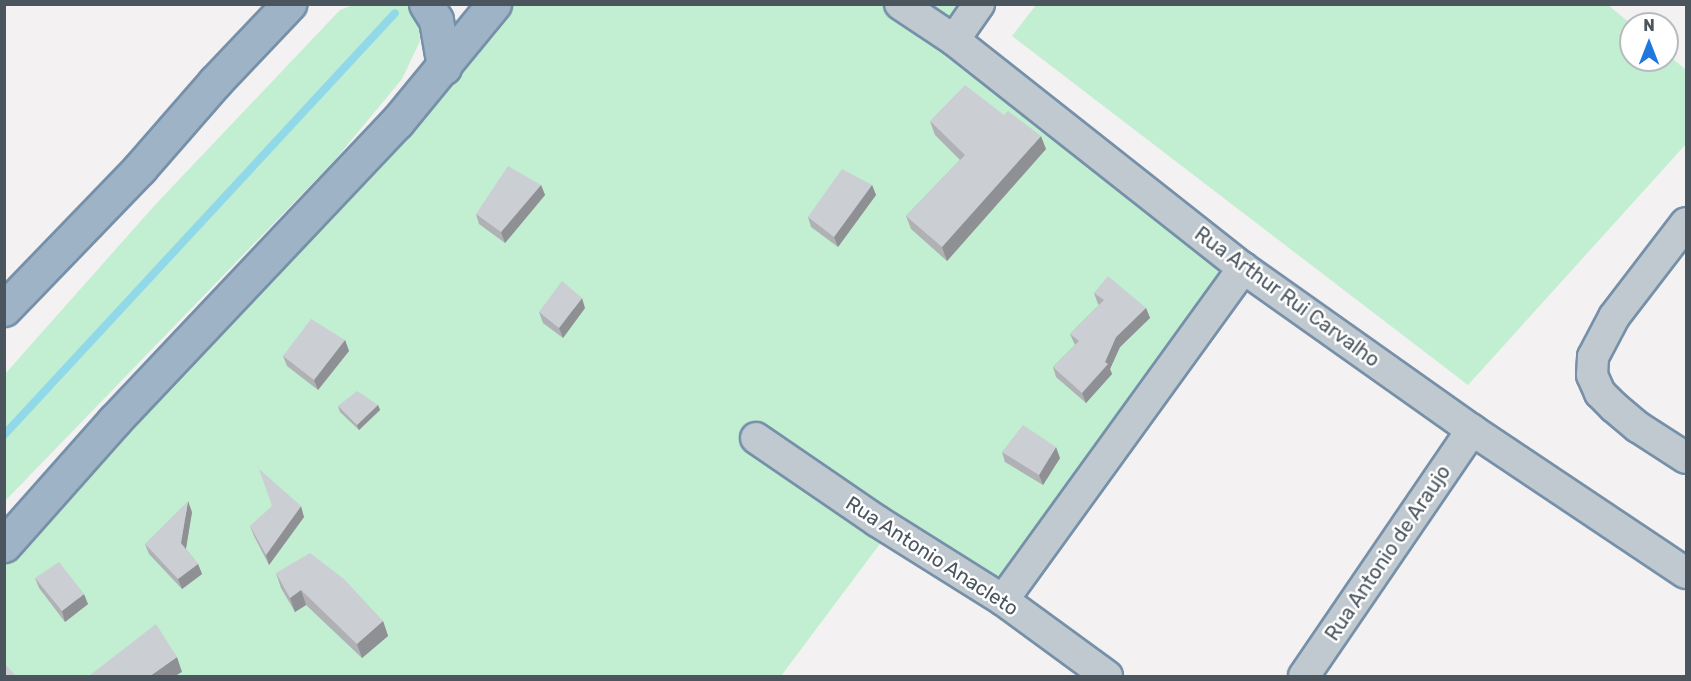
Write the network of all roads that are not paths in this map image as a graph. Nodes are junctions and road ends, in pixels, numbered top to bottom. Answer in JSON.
{"nodes":[{"id":1,"x":289,"y":4,"type":"edge"},
{"id":2,"x":426,"y":4,"type":"edge"},
{"id":3,"x":494,"y":4,"type":"edge"},
{"id":4,"x":900,"y":4,"type":"edge"},
{"id":5,"x":980,"y":4,"type":"edge"},
{"id":6,"x":954,"y":40,"type":"junction"},
{"id":7,"x":444,"y":67,"type":"junction"},
{"id":8,"x":1686,"y":223,"type":"edge"},
{"id":9,"x":1243,"y":268,"type":"junction"},
{"id":10,"x":4,"y":309,"type":"edge"},
{"id":11,"x":1472,"y":430,"type":"junction"},
{"id":12,"x":756,"y":438,"type":"dead end"},
{"id":13,"x":1686,"y":458,"type":"edge"},
{"id":14,"x":4,"y":545,"type":"edge"},
{"id":15,"x":1686,"y":573,"type":"edge"},
{"id":16,"x":1003,"y":600,"type":"junction"},
{"id":17,"x":1107,"y":676,"type":"edge"},
{"id":18,"x":1305,"y":676,"type":"edge"}],
"edges":[{"from":1,"to":10,"type":"highway"},
{"from":2,"to":7,"type":"highway"},
{"from":3,"to":7,"type":"highway"},
{"from":4,"to":6,"type":"street","name":"Rua Arthur Rui Carvalho"},
{"from":5,"to":6,"type":"street"},
{"from":6,"to":9,"type":"street","name":"Rua Arthur Rui Carvalho"},
{"from":7,"to":14,"type":"highway"},
{"from":8,"to":13,"type":"street"},
{"from":9,"to":11,"type":"street","name":"Rua Arthur Rui Carvalho"},
{"from":9,"to":16,"type":"street"},
{"from":11,"to":15,"type":"street","name":"Rua Arthur Rui Carvalho"},
{"from":11,"to":18,"type":"street","name":"Rua Antonio de Araujo"},
{"from":12,"to":16,"type":"street","name":"Rua Antonio Anacleto"},
{"from":16,"to":17,"type":"street","name":"Rua Antonio Anacleto"}]}
